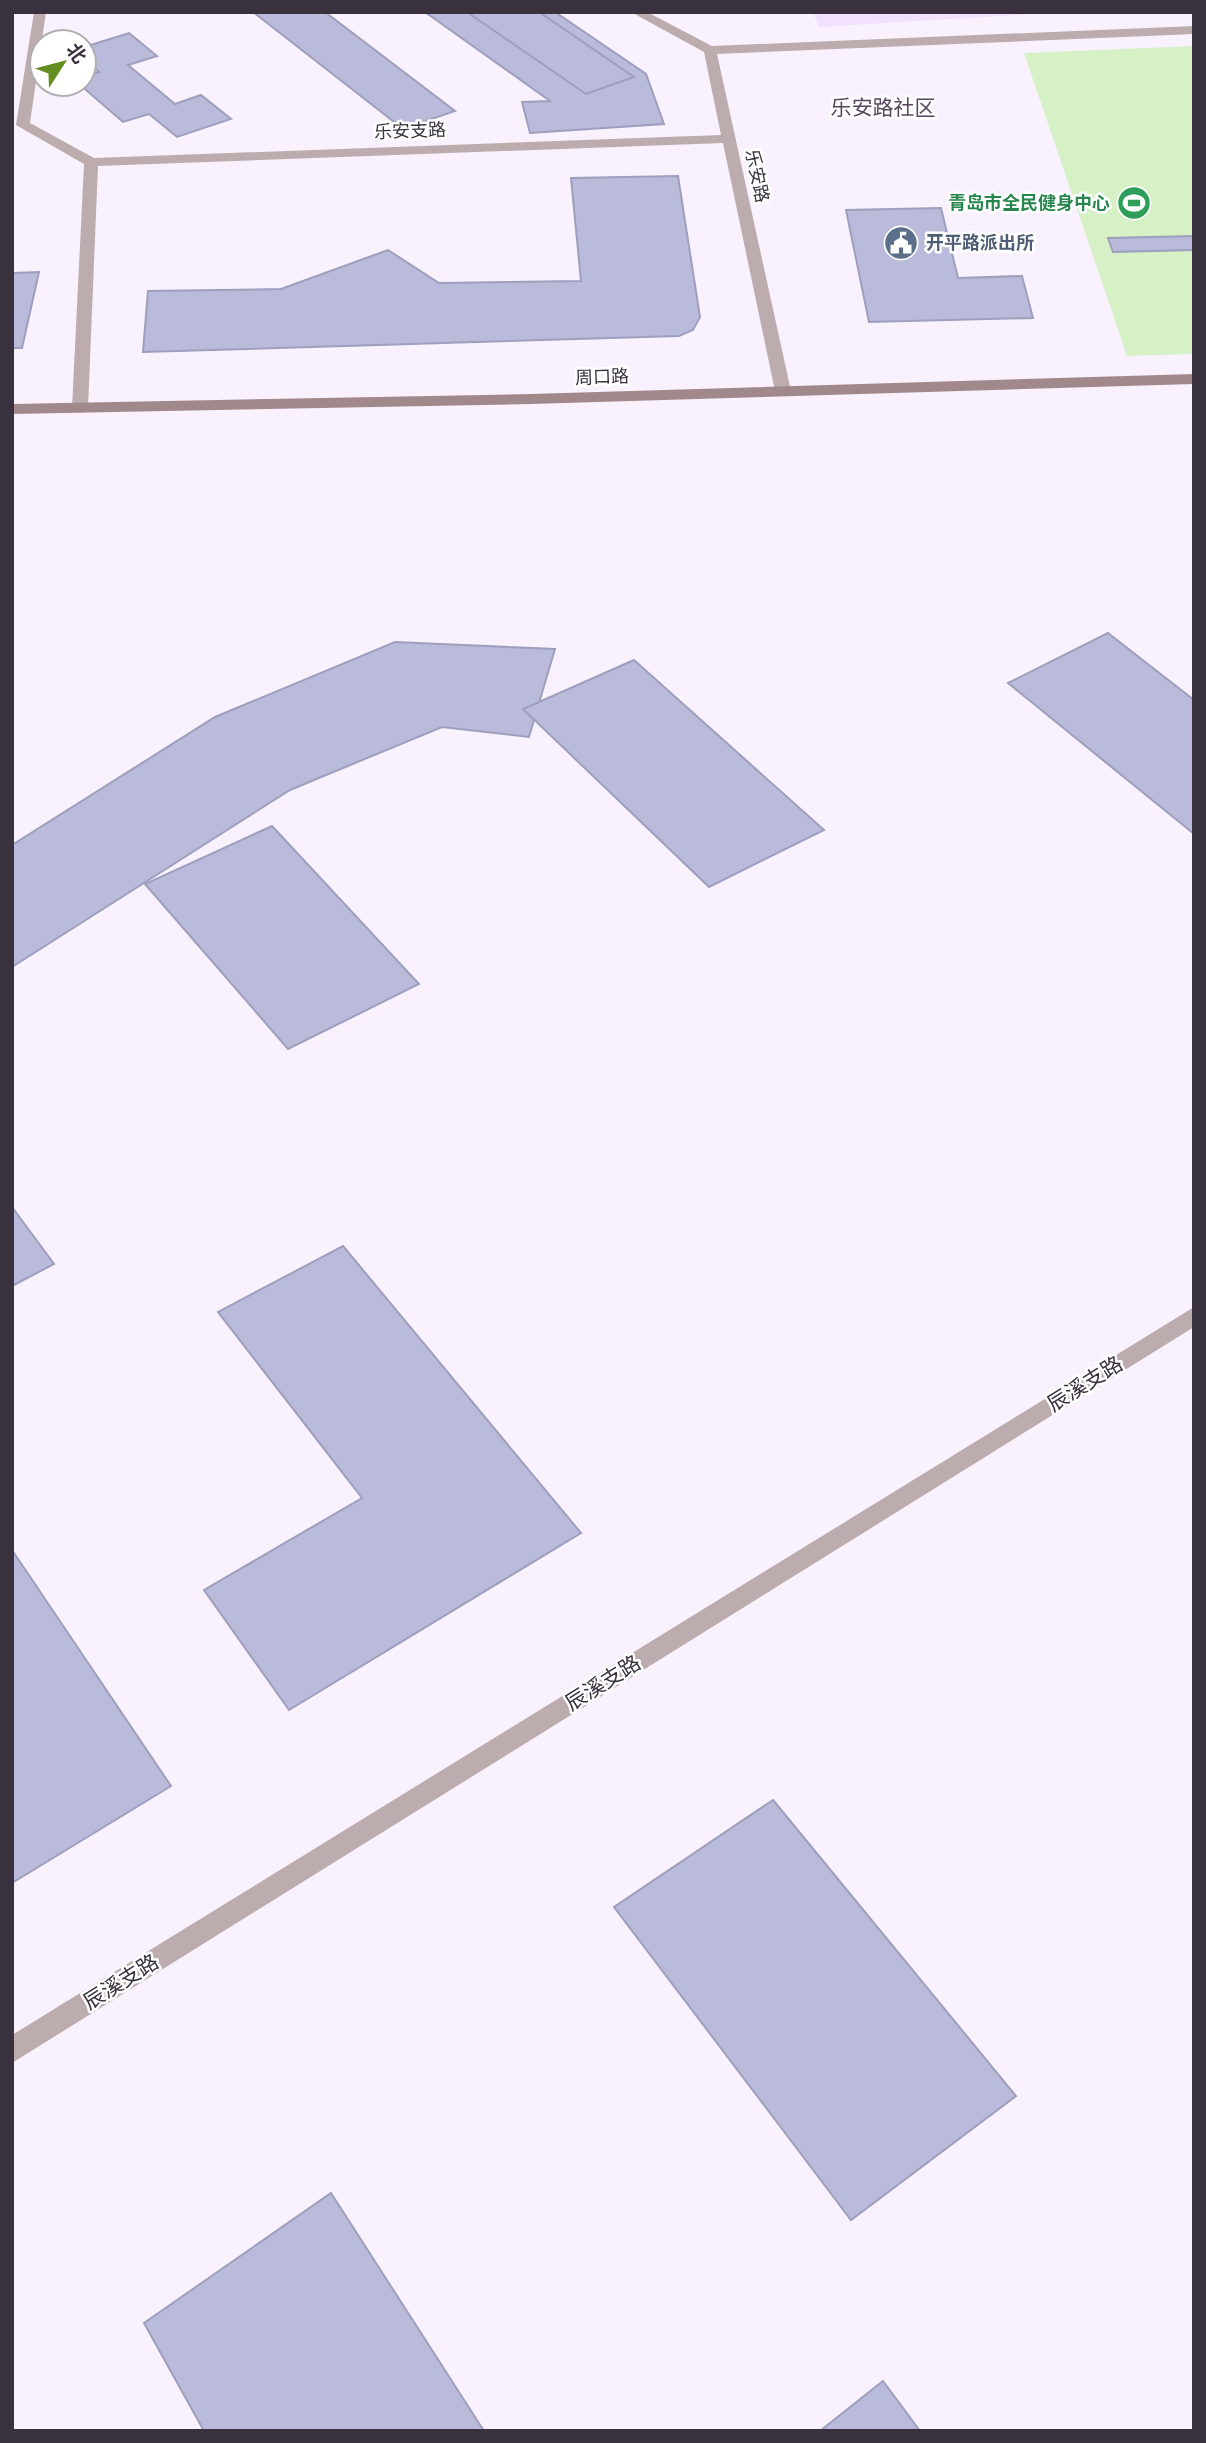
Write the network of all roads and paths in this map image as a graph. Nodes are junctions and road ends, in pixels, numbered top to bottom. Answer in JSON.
{"nodes":[{"id":1,"x":40,"y":12,"type":"edge"},
{"id":2,"x":637,"y":12,"type":"edge"},
{"id":3,"x":1194,"y":30,"type":"edge"},
{"id":4,"x":710,"y":50,"type":"junction"},
{"id":5,"x":729,"y":139,"type":"junction"},
{"id":6,"x":91,"y":162,"type":"junction"},
{"id":7,"x":1194,"y":379,"type":"edge"},
{"id":8,"x":783,"y":391,"type":"junction"},
{"id":9,"x":80,"y":408,"type":"junction"},
{"id":10,"x":12,"y":410,"type":"edge"},
{"id":11,"x":1194,"y":1316,"type":"edge"},
{"id":12,"x":12,"y":2050,"type":"edge"}],
"edges":[{"from":1,"to":6,"type":"street"},
{"from":2,"to":4,"type":"street"},
{"from":3,"to":4,"type":"street"},
{"from":4,"to":5,"type":"street","name":"乐安路"},
{"from":5,"to":6,"type":"street","name":"乐安支路"},
{"from":5,"to":8,"type":"street","name":"乐安路"},
{"from":6,"to":9,"type":"street"},
{"from":7,"to":8,"type":"main road","name":"周口路"},
{"from":8,"to":9,"type":"main road","name":"周口路"},
{"from":9,"to":10,"type":"main road","name":"周口路"},
{"from":11,"to":12,"type":"street","name":"辰溪支路"}]}
